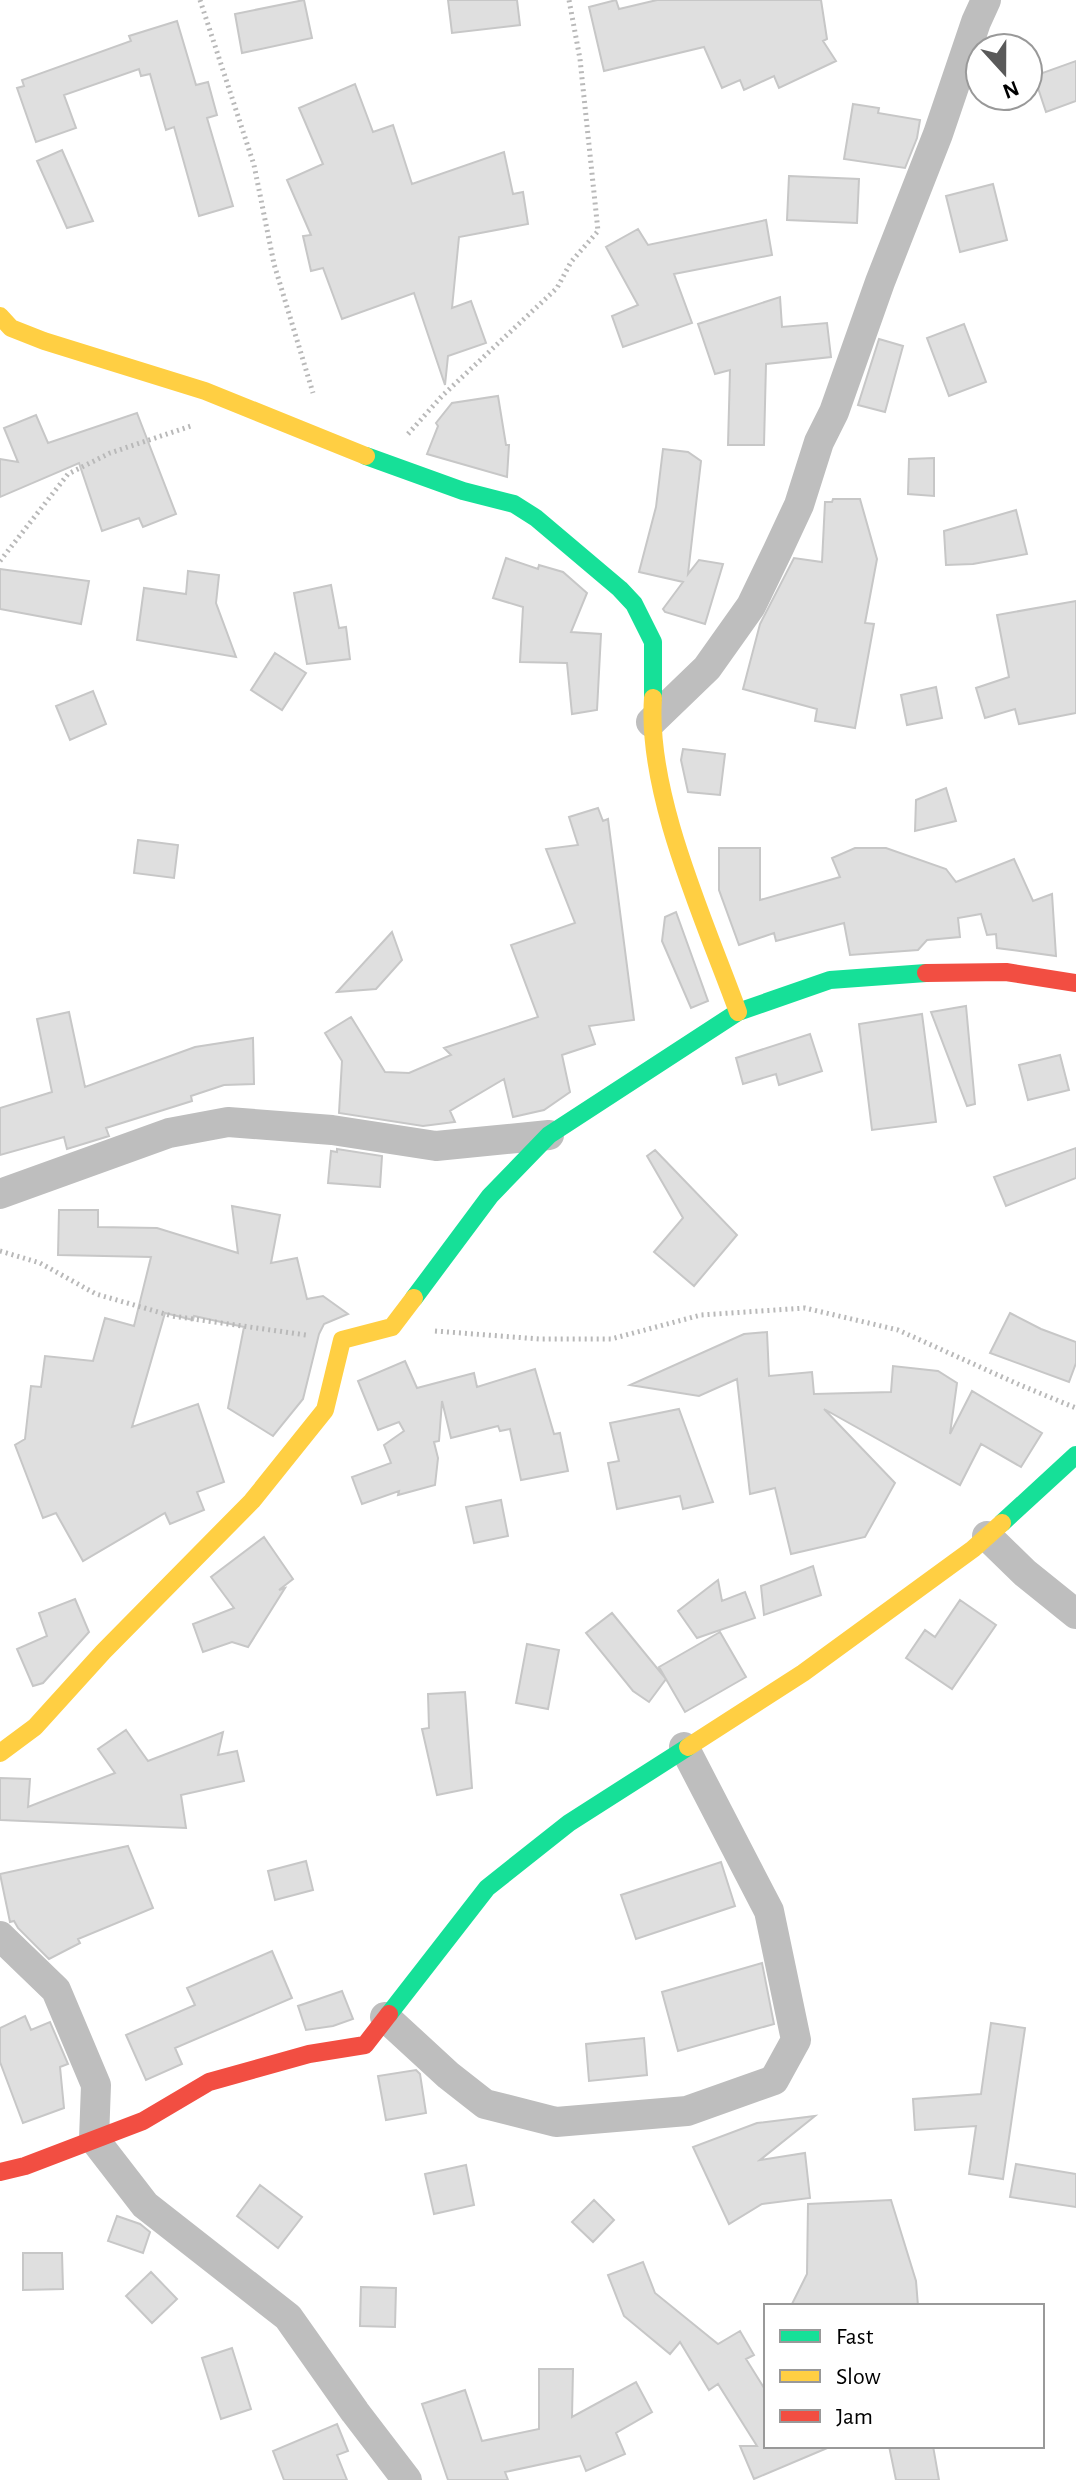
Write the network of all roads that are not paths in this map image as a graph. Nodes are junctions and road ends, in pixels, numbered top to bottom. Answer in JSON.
{"nodes":[{"id":1,"x":986,"y":0,"type":"edge"},
{"id":2,"x":0,"y":316,"type":"edge"},
{"id":3,"x":651,"y":722,"type":"junction"},
{"id":4,"x":1076,"y":983,"type":"edge"},
{"id":5,"x":738,"y":1012,"type":"junction"},
{"id":6,"x":549,"y":1135,"type":"junction"},
{"id":7,"x":0,"y":1194,"type":"edge"},
{"id":8,"x":1076,"y":1455,"type":"edge"},
{"id":9,"x":987,"y":1536,"type":"junction"},
{"id":10,"x":1076,"y":1614,"type":"edge"},
{"id":11,"x":684,"y":1747,"type":"junction"},
{"id":12,"x":0,"y":1753,"type":"edge"},
{"id":13,"x":0,"y":1936,"type":"edge"},
{"id":14,"x":385,"y":2017,"type":"junction"},
{"id":15,"x":94,"y":2139,"type":"junction"},
{"id":16,"x":0,"y":2172,"type":"edge"},
{"id":17,"x":407,"y":2480,"type":"edge"}],
"edges":[{"from":1,"to":3,"type":"street"},
{"from":2,"to":3,"type":"street"},
{"from":3,"to":5,"type":"street"},
{"from":4,"to":5,"type":"street"},
{"from":5,"to":6,"type":"street"},
{"from":6,"to":7,"type":"street"},
{"from":6,"to":12,"type":"street"},
{"from":8,"to":9,"type":"street"},
{"from":9,"to":10,"type":"street"},
{"from":9,"to":11,"type":"street"},
{"from":11,"to":14,"type":"street"},
{"from":11,"to":14,"type":"street"},
{"from":13,"to":15,"type":"street"},
{"from":14,"to":15,"type":"street"},
{"from":15,"to":16,"type":"street"},
{"from":15,"to":17,"type":"street"}]}
